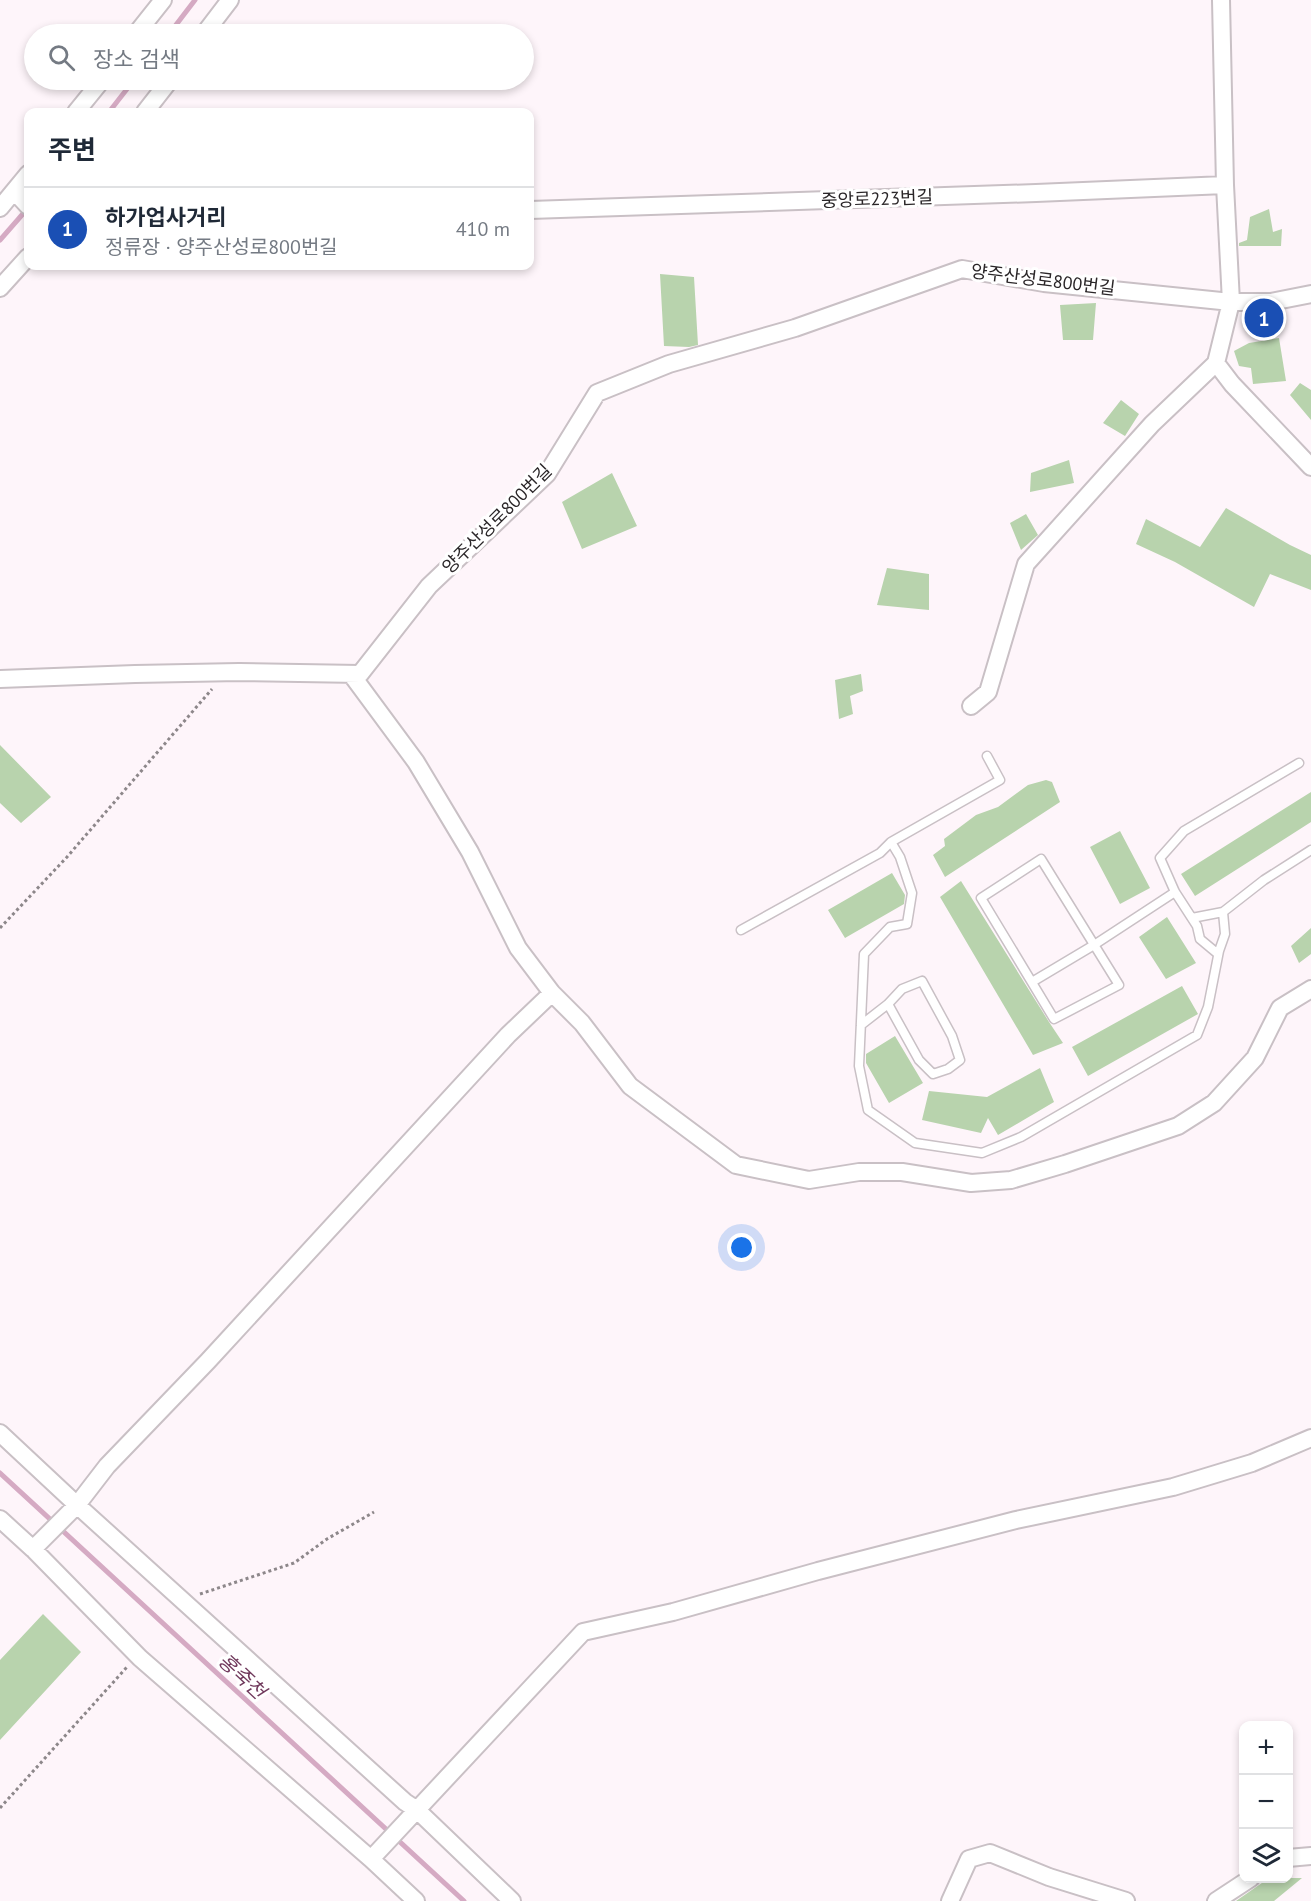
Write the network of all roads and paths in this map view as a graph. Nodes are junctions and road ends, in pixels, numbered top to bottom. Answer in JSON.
{"nodes":[{"id":1,"x":163,"y":0,"type":"edge"},
{"id":2,"x":230,"y":0,"type":"edge"},
{"id":3,"x":1221,"y":0,"type":"edge"},
{"id":4,"x":144,"y":24,"type":"edge"},
{"id":5,"x":212,"y":24,"type":"edge"},
{"id":6,"x":94,"y":90,"type":"edge"},
{"id":7,"x":162,"y":90,"type":"edge"},
{"id":8,"x":79,"y":108,"type":"edge"},
{"id":9,"x":148,"y":108,"type":"edge"},
{"id":10,"x":24,"y":180,"type":"edge"},
{"id":11,"x":1225,"y":185,"type":"junction"},
{"id":12,"x":15,"y":192,"type":"junction"},
{"id":13,"x":24,"y":202,"type":"edge"},
{"id":14,"x":0,"y":208,"type":"edge"},
{"id":15,"x":534,"y":210,"type":"edge"},
{"id":16,"x":24,"y":261,"type":"edge"},
{"id":17,"x":0,"y":288,"type":"edge"},
{"id":18,"x":1311,"y":294,"type":"edge"},
{"id":19,"x":1231,"y":302,"type":"junction"},
{"id":20,"x":1216,"y":363,"type":"junction"},
{"id":21,"x":1311,"y":467,"type":"edge"},
{"id":22,"x":226,"y":672,"type":"junction"},
{"id":23,"x":351,"y":674,"type":"junction"},
{"id":24,"x":0,"y":680,"type":"edge"},
{"id":25,"x":971,"y":706,"type":"dead end"},
{"id":26,"x":987,"y":756,"type":"dead end"},
{"id":27,"x":1299,"y":763,"type":"dead end"},
{"id":28,"x":891,"y":842,"type":"junction"},
{"id":29,"x":1311,"y":850,"type":"edge"},
{"id":30,"x":1175,"y":892,"type":"junction"},
{"id":31,"x":1223,"y":912,"type":"junction"},
{"id":32,"x":1192,"y":918,"type":"junction"},
{"id":33,"x":0,"y":928,"type":"edge"},
{"id":34,"x":741,"y":930,"type":"dead end"},
{"id":35,"x":1094,"y":945,"type":"junction"},
{"id":36,"x":1218,"y":954,"type":"junction"},
{"id":37,"x":1032,"y":982,"type":"junction"},
{"id":38,"x":1311,"y":989,"type":"edge"},
{"id":39,"x":552,"y":993,"type":"junction"},
{"id":40,"x":888,"y":1004,"type":"junction"},
{"id":41,"x":861,"y":1025,"type":"junction"},
{"id":42,"x":0,"y":1433,"type":"edge"},
{"id":43,"x":1311,"y":1438,"type":"edge"},
{"id":44,"x":77,"y":1505,"type":"junction"},
{"id":45,"x":374,"y":1512,"type":"dead end"},
{"id":46,"x":0,"y":1519,"type":"edge"},
{"id":47,"x":33,"y":1549,"type":"junction"},
{"id":48,"x":181,"y":1599,"type":"junction"},
{"id":49,"x":140,"y":1658,"type":"junction"},
{"id":50,"x":0,"y":1808,"type":"edge"},
{"id":51,"x":417,"y":1810,"type":"junction"},
{"id":52,"x":1311,"y":1856,"type":"edge"},
{"id":53,"x":1293,"y":1858,"type":"edge"},
{"id":54,"x":371,"y":1859,"type":"junction"},
{"id":55,"x":1243,"y":1883,"type":"edge"},
{"id":56,"x":416,"y":1901,"type":"edge"},
{"id":57,"x":512,"y":1901,"type":"edge"},
{"id":58,"x":950,"y":1901,"type":"edge"},
{"id":59,"x":1126,"y":1901,"type":"edge"},
{"id":60,"x":1216,"y":1901,"type":"edge"}],
"edges":[{"from":1,"to":4,"type":"street"},
{"from":2,"to":5,"type":"street"},
{"from":3,"to":11,"type":"street"},
{"from":6,"to":8,"type":"street"},
{"from":7,"to":9,"type":"street"},
{"from":10,"to":12,"type":"street"},
{"from":11,"to":15,"type":"street","name":"중앙로223번길"},
{"from":11,"to":19,"type":"street"},
{"from":12,"to":13,"type":"street"},
{"from":12,"to":14,"type":"street"},
{"from":16,"to":17,"type":"street"},
{"from":18,"to":19,"type":"street","name":"양주산성로800번길"},
{"from":19,"to":20,"type":"street"},
{"from":19,"to":23,"type":"street","name":"양주산성로800번길"},
{"from":20,"to":21,"type":"street"},
{"from":20,"to":25,"type":"street"},
{"from":22,"to":23,"type":"street"},
{"from":22,"to":24,"type":"street"},
{"from":22,"to":33,"type":"path"},
{"from":23,"to":39,"type":"street"},
{"from":26,"to":28,"type":"lane"},
{"from":27,"to":30,"type":"lane"},
{"from":28,"to":34,"type":"lane"},
{"from":28,"to":41,"type":"lane"},
{"from":29,"to":31,"type":"lane"},
{"from":30,"to":32,"type":"lane"},
{"from":30,"to":35,"type":"lane"},
{"from":31,"to":32,"type":"lane"},
{"from":31,"to":36,"type":"lane"},
{"from":32,"to":36,"type":"lane"},
{"from":35,"to":37,"type":"lane"},
{"from":35,"to":37,"type":"lane"},
{"from":35,"to":37,"type":"lane"},
{"from":36,"to":41,"type":"lane"},
{"from":38,"to":39,"type":"street"},
{"from":39,"to":44,"type":"street"},
{"from":40,"to":40,"type":"lane"},
{"from":40,"to":41,"type":"lane"},
{"from":42,"to":44,"type":"street"},
{"from":43,"to":51,"type":"street"},
{"from":44,"to":47,"type":"street"},
{"from":44,"to":48,"type":"street"},
{"from":45,"to":48,"type":"path"},
{"from":46,"to":47,"type":"street"},
{"from":47,"to":49,"type":"street"},
{"from":48,"to":51,"type":"street"},
{"from":49,"to":50,"type":"path"},
{"from":49,"to":54,"type":"street"},
{"from":51,"to":54,"type":"street"},
{"from":51,"to":57,"type":"street"},
{"from":52,"to":53,"type":"street"},
{"from":54,"to":56,"type":"street"},
{"from":55,"to":60,"type":"street"},
{"from":58,"to":59,"type":"street"}]}
